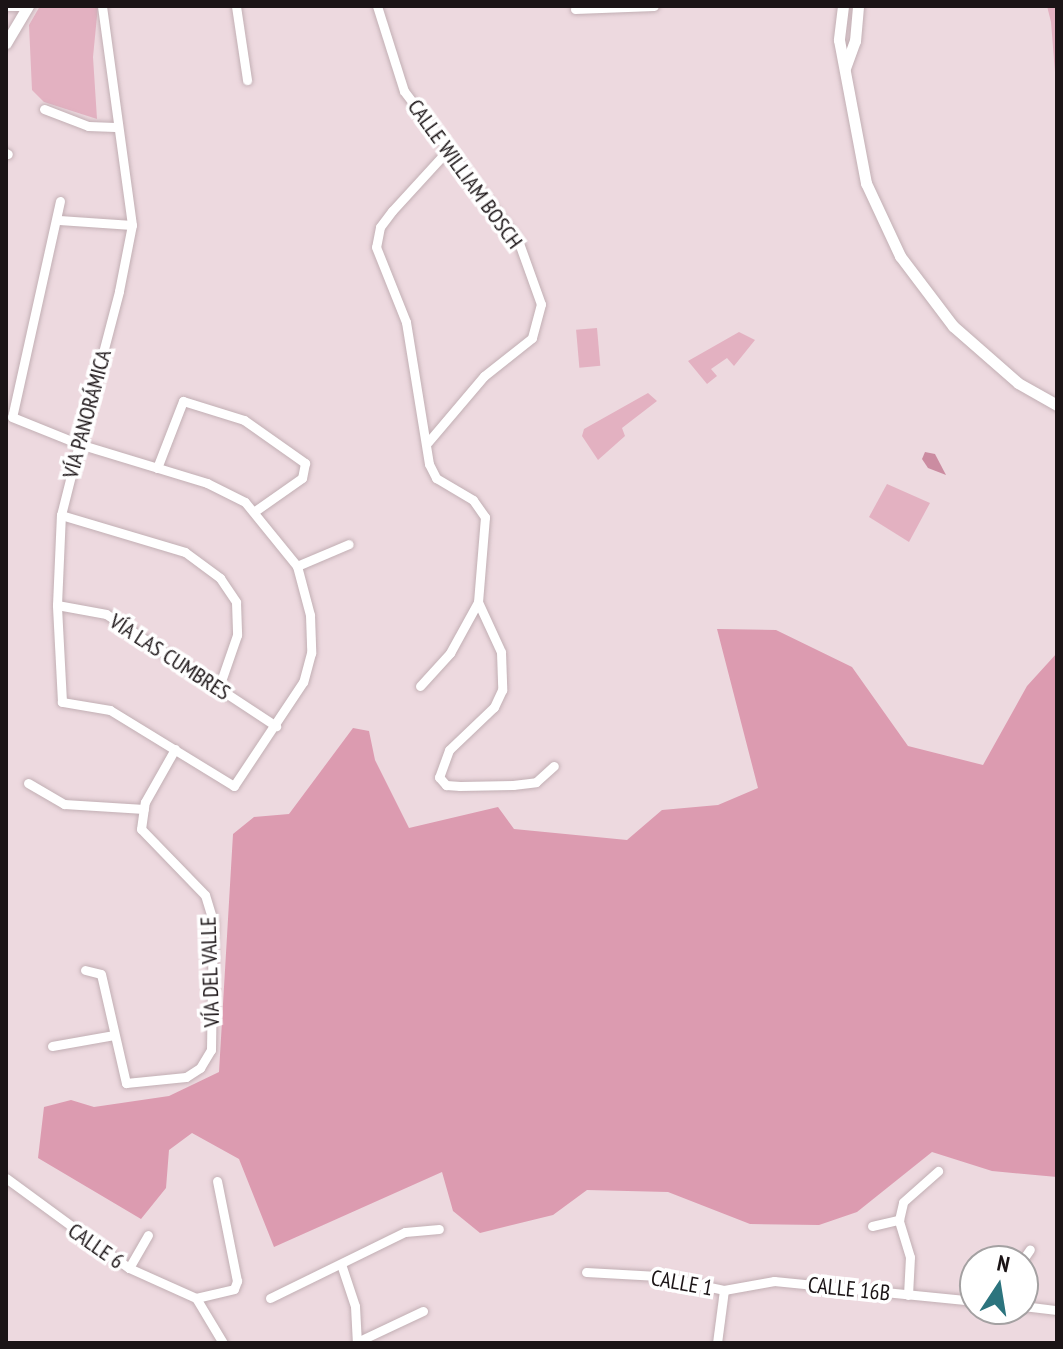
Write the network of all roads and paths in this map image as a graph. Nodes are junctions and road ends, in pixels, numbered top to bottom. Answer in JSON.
{"nodes":[{"id":1,"x":8,"y":6,"type":"edge"},
{"id":2,"x":28,"y":6,"type":"edge"},
{"id":3,"x":102,"y":6,"type":"edge"},
{"id":4,"x":236,"y":6,"type":"edge"},
{"id":5,"x":377,"y":6,"type":"edge"},
{"id":6,"x":654,"y":6,"type":"edge"},
{"id":7,"x":843,"y":6,"type":"edge"},
{"id":8,"x":858,"y":6,"type":"edge"},
{"id":9,"x":575,"y":9,"type":"dead end"},
{"id":10,"x":6,"y":43,"type":"edge"},
{"id":11,"x":843,"y":73,"type":"junction"},
{"id":12,"x":247,"y":80,"type":"dead end"},
{"id":13,"x":44,"y":109,"type":"dead end"},
{"id":14,"x":115,"y":127,"type":"junction"},
{"id":15,"x":447,"y":151,"type":"junction"},
{"id":16,"x":60,"y":201,"type":"dead end"},
{"id":17,"x":59,"y":220,"type":"junction"},
{"id":18,"x":132,"y":225,"type":"junction"},
{"id":19,"x":1057,"y":405,"type":"edge"},
{"id":20,"x":428,"y":442,"type":"junction"},
{"id":21,"x":79,"y":444,"type":"junction"},
{"id":22,"x":157,"y":468,"type":"junction"},
{"id":23,"x":255,"y":511,"type":"junction"},
{"id":24,"x":61,"y":515,"type":"junction"},
{"id":25,"x":349,"y":544,"type":"dead end"},
{"id":26,"x":297,"y":566,"type":"junction"},
{"id":27,"x":478,"y":602,"type":"junction"},
{"id":28,"x":57,"y":605,"type":"junction"},
{"id":29,"x":420,"y":686,"type":"dead end"},
{"id":30,"x":219,"y":687,"type":"junction"},
{"id":31,"x":276,"y":726,"type":"junction"},
{"id":32,"x":175,"y":749,"type":"junction"},
{"id":33,"x":554,"y":766,"type":"dead end"},
{"id":34,"x":28,"y":783,"type":"dead end"},
{"id":35,"x":144,"y":809,"type":"junction"},
{"id":36,"x":85,"y":970,"type":"dead end"},
{"id":37,"x":114,"y":1035,"type":"junction"},
{"id":38,"x":52,"y":1046,"type":"dead end"},
{"id":39,"x":938,"y":1171,"type":"dead end"},
{"id":40,"x":6,"y":1178,"type":"edge"},
{"id":41,"x":217,"y":1181,"type":"dead end"},
{"id":42,"x":899,"y":1220,"type":"junction"},
{"id":43,"x":872,"y":1226,"type":"dead end"},
{"id":44,"x":439,"y":1229,"type":"dead end"},
{"id":45,"x":148,"y":1235,"type":"dead end"},
{"id":46,"x":341,"y":1264,"type":"junction"},
{"id":47,"x":129,"y":1268,"type":"junction"},
{"id":48,"x":586,"y":1272,"type":"dead end"},
{"id":49,"x":724,"y":1290,"type":"junction"},
{"id":50,"x":908,"y":1295,"type":"junction"},
{"id":51,"x":196,"y":1298,"type":"junction"},
{"id":52,"x":270,"y":1298,"type":"dead end"},
{"id":53,"x":959,"y":1300,"type":"edge"},
{"id":54,"x":423,"y":1311,"type":"dead end"},
{"id":55,"x":357,"y":1342,"type":"edge"},
{"id":56,"x":223,"y":1343,"type":"edge"},
{"id":57,"x":717,"y":1343,"type":"edge"}],
"edges":[{"from":1,"to":2,"type":"street"},
{"from":2,"to":10,"type":"street"},
{"from":3,"to":14,"type":"street","name":"VÍA PANORÁMICA"},
{"from":4,"to":12,"type":"street"},
{"from":5,"to":15,"type":"street","name":"CALLE WILLIAM BOSCH"},
{"from":6,"to":9,"type":"street"},
{"from":7,"to":11,"type":"street"},
{"from":8,"to":11,"type":"street"},
{"from":11,"to":19,"type":"street"},
{"from":13,"to":14,"type":"street"},
{"from":14,"to":18,"type":"street","name":"VÍA PANORÁMICA"},
{"from":15,"to":20,"type":"street"},
{"from":15,"to":20,"type":"street","name":"CALLE WILLIAM BOSCH"},
{"from":16,"to":17,"type":"street"},
{"from":17,"to":18,"type":"street"},
{"from":17,"to":21,"type":"street"},
{"from":18,"to":21,"type":"street","name":"VÍA PANORÁMICA"},
{"from":20,"to":27,"type":"street"},
{"from":21,"to":22,"type":"street"},
{"from":21,"to":24,"type":"street","name":"VÍA PANORÁMICA"},
{"from":22,"to":23,"type":"street"},
{"from":22,"to":23,"type":"street"},
{"from":23,"to":26,"type":"street"},
{"from":24,"to":28,"type":"street","name":"VÍA PANORÁMICA"},
{"from":24,"to":30,"type":"street"},
{"from":25,"to":26,"type":"street"},
{"from":26,"to":31,"type":"street"},
{"from":27,"to":29,"type":"street"},
{"from":27,"to":33,"type":"street"},
{"from":28,"to":30,"type":"street","name":"VÍA LAS CUMBRES"},
{"from":28,"to":32,"type":"street","name":"VÍA PANORÁMICA"},
{"from":30,"to":31,"type":"street","name":"VÍA LAS CUMBRES"},
{"from":31,"to":32,"type":"street"},
{"from":32,"to":35,"type":"street"},
{"from":34,"to":35,"type":"street"},
{"from":35,"to":37,"type":"street","name":"VÍA DEL VALLE"},
{"from":36,"to":37,"type":"street","name":"VÍA DEL VALLE"},
{"from":37,"to":38,"type":"street"},
{"from":39,"to":42,"type":"street"},
{"from":40,"to":47,"type":"street","name":"CALLE 6"},
{"from":41,"to":51,"type":"street"},
{"from":42,"to":43,"type":"street"},
{"from":42,"to":50,"type":"street"},
{"from":44,"to":46,"type":"street"},
{"from":45,"to":47,"type":"street"},
{"from":46,"to":52,"type":"street"},
{"from":46,"to":55,"type":"street"},
{"from":47,"to":51,"type":"street","name":"CALLE 6"},
{"from":48,"to":49,"type":"street","name":"CALLE 1"},
{"from":49,"to":50,"type":"street","name":"CALLE 16B"},
{"from":49,"to":57,"type":"street","name":"CALLE 1"},
{"from":50,"to":53,"type":"street","name":"CALLE 16B"},
{"from":51,"to":56,"type":"street"},
{"from":54,"to":55,"type":"street"}]}
